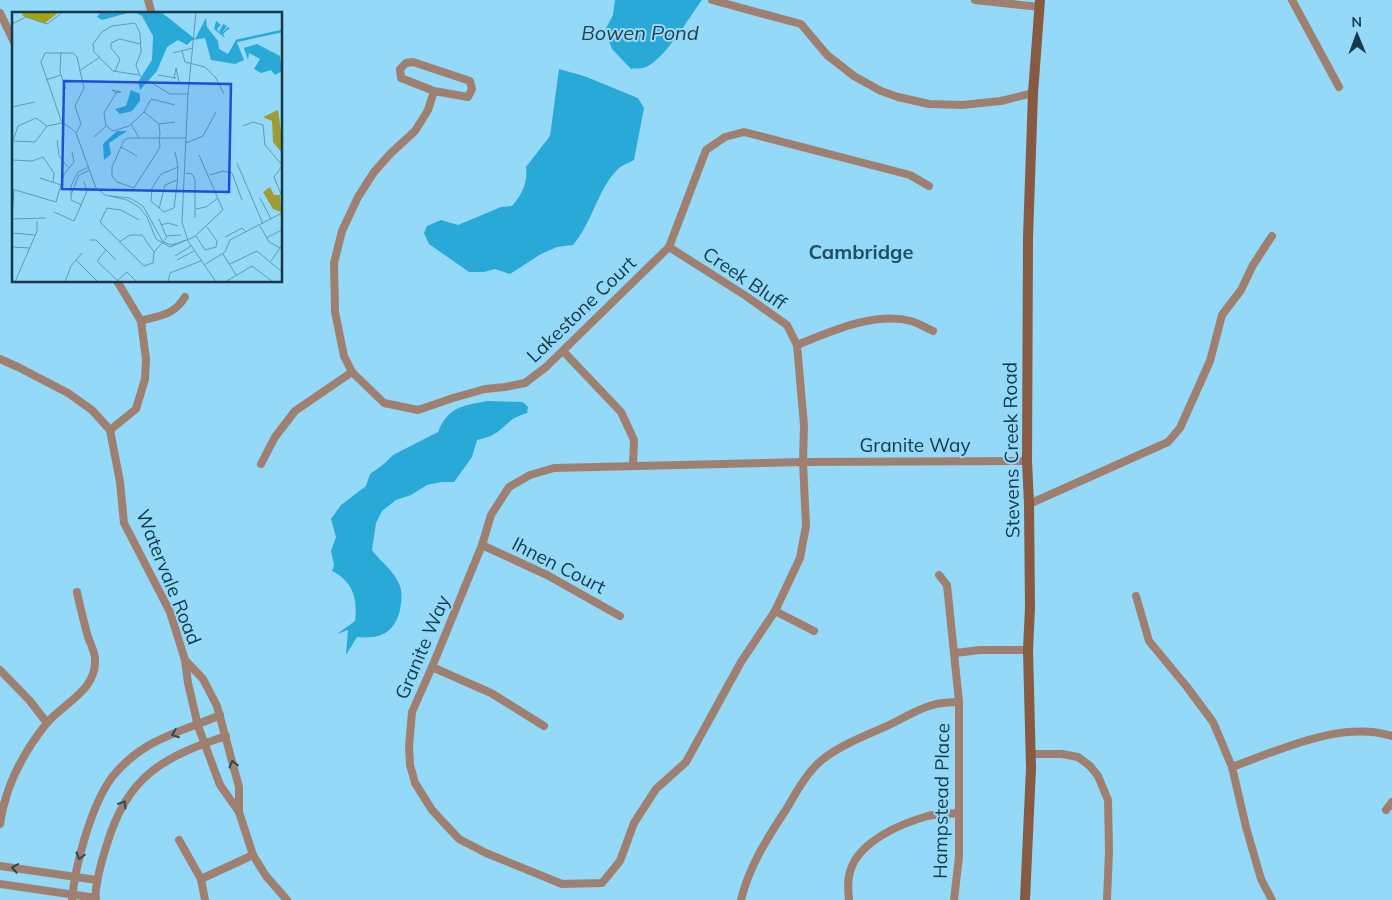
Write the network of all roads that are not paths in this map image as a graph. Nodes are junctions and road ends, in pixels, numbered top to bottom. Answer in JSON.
{"nodes":[{"id":1,"x":712,"y":0,"type":"edge"},
{"id":2,"x":975,"y":0,"type":"edge"},
{"id":3,"x":1292,"y":0,"type":"edge"},
{"id":4,"x":1040,"y":3,"type":"edge"},
{"id":5,"x":0,"y":13,"type":"edge"},
{"id":6,"x":12,"y":38,"type":"edge"},
{"id":7,"x":1339,"y":86,"type":"dead end"},
{"id":8,"x":434,"y":91,"type":"junction"},
{"id":9,"x":1033,"y":93,"type":"junction"},
{"id":10,"x":929,"y":186,"type":"dead end"},
{"id":11,"x":1272,"y":236,"type":"dead end"},
{"id":12,"x":669,"y":247,"type":"junction"},
{"id":13,"x":118,"y":282,"type":"edge"},
{"id":14,"x":186,"y":297,"type":"dead end"},
{"id":15,"x":141,"y":321,"type":"junction"},
{"id":16,"x":933,"y":331,"type":"dead end"},
{"id":17,"x":797,"y":345,"type":"junction"},
{"id":18,"x":564,"y":352,"type":"junction"},
{"id":19,"x":0,"y":359,"type":"edge"},
{"id":20,"x":352,"y":372,"type":"junction"},
{"id":21,"x":110,"y":430,"type":"junction"},
{"id":22,"x":1027,"y":461,"type":"junction"},
{"id":23,"x":803,"y":462,"type":"junction"},
{"id":24,"x":261,"y":464,"type":"dead end"},
{"id":25,"x":633,"y":465,"type":"junction"},
{"id":26,"x":1029,"y":504,"type":"junction"},
{"id":27,"x":482,"y":545,"type":"junction"},
{"id":28,"x":939,"y":575,"type":"dead end"},
{"id":29,"x":77,"y":592,"type":"dead end"},
{"id":30,"x":1136,"y":596,"type":"dead end"},
{"id":31,"x":775,"y":611,"type":"junction"},
{"id":32,"x":620,"y":616,"type":"dead end"},
{"id":33,"x":814,"y":631,"type":"dead end"},
{"id":34,"x":1028,"y":650,"type":"junction"},
{"id":35,"x":955,"y":653,"type":"junction"},
{"id":36,"x":185,"y":660,"type":"junction"},
{"id":37,"x":432,"y":668,"type":"junction"},
{"id":38,"x":0,"y":670,"type":"edge"},
{"id":39,"x":959,"y":702,"type":"junction"},
{"id":40,"x":220,"y":715,"type":"junction"},
{"id":41,"x":47,"y":723,"type":"junction"},
{"id":42,"x":198,"y":726,"type":"junction"},
{"id":43,"x":544,"y":726,"type":"dead end"},
{"id":44,"x":226,"y":736,"type":"junction"},
{"id":45,"x":1392,"y":736,"type":"edge"},
{"id":46,"x":204,"y":743,"type":"junction"},
{"id":47,"x":1031,"y":754,"type":"junction"},
{"id":48,"x":1232,"y":767,"type":"junction"},
{"id":49,"x":1392,"y":802,"type":"edge"},
{"id":50,"x":1386,"y":810,"type":"dead end"},
{"id":51,"x":239,"y":812,"type":"junction"},
{"id":52,"x":959,"y":813,"type":"junction"},
{"id":53,"x":0,"y":824,"type":"edge"},
{"id":54,"x":179,"y":840,"type":"dead end"},
{"id":55,"x":253,"y":855,"type":"junction"},
{"id":56,"x":0,"y":866,"type":"edge"},
{"id":57,"x":74,"y":878,"type":"junction"},
{"id":58,"x":97,"y":880,"type":"junction"},
{"id":59,"x":201,"y":880,"type":"junction"},
{"id":60,"x":0,"y":884,"type":"edge"},
{"id":61,"x":73,"y":898,"type":"edge"},
{"id":62,"x":95,"y":899,"type":"edge"},
{"id":63,"x":205,"y":900,"type":"edge"},
{"id":64,"x":287,"y":900,"type":"edge"},
{"id":65,"x":741,"y":900,"type":"edge"},
{"id":66,"x":849,"y":900,"type":"edge"},
{"id":67,"x":954,"y":900,"type":"edge"},
{"id":68,"x":1025,"y":900,"type":"edge"},
{"id":69,"x":1108,"y":900,"type":"edge"},
{"id":70,"x":1272,"y":900,"type":"edge"}],
"edges":[{"from":1,"to":9,"type":"street"},
{"from":2,"to":4,"type":"street"},
{"from":3,"to":7,"type":"street"},
{"from":4,"to":9,"type":"street","name":"Stevens Creek Road"},
{"from":5,"to":6,"type":"street"},
{"from":8,"to":8,"type":"street"},
{"from":8,"to":20,"type":"street","name":"Lakestone Court"},
{"from":9,"to":22,"type":"street","name":"Stevens Creek Road"},
{"from":10,"to":12,"type":"street","name":"Lakestone Court"},
{"from":11,"to":26,"type":"street"},
{"from":12,"to":17,"type":"street","name":"Creek Bluff"},
{"from":12,"to":18,"type":"street","name":"Lakestone Court"},
{"from":13,"to":15,"type":"street"},
{"from":14,"to":15,"type":"street"},
{"from":15,"to":21,"type":"street"},
{"from":16,"to":17,"type":"street"},
{"from":17,"to":23,"type":"street","name":"Creek Bluff"},
{"from":18,"to":20,"type":"street","name":"Lakestone Court"},
{"from":18,"to":25,"type":"street"},
{"from":19,"to":21,"type":"street"},
{"from":20,"to":24,"type":"street"},
{"from":21,"to":36,"type":"street","name":"Watervale Road"},
{"from":22,"to":23,"type":"street","name":"Granite Way"},
{"from":22,"to":26,"type":"street","name":"Stevens Creek Road"},
{"from":23,"to":25,"type":"street","name":"Granite Way"},
{"from":23,"to":31,"type":"street","name":"Granite Way"},
{"from":25,"to":27,"type":"street","name":"Granite Way"},
{"from":26,"to":34,"type":"street","name":"Stevens Creek Road"},
{"from":27,"to":32,"type":"street","name":"Ihnen Court"},
{"from":27,"to":37,"type":"street","name":"Granite Way"},
{"from":28,"to":35,"type":"street","name":"Hampstead Place"},
{"from":29,"to":41,"type":"street"},
{"from":30,"to":48,"type":"street"},
{"from":31,"to":33,"type":"street"},
{"from":31,"to":37,"type":"street","name":"Granite Way"},
{"from":34,"to":35,"type":"street"},
{"from":34,"to":47,"type":"street","name":"Stevens Creek Road"},
{"from":35,"to":39,"type":"street","name":"Hampstead Place"},
{"from":36,"to":40,"type":"street","name":"Watervale Road"},
{"from":36,"to":42,"type":"street","name":"Watervale Road"},
{"from":37,"to":43,"type":"street"},
{"from":38,"to":41,"type":"street"},
{"from":39,"to":52,"type":"street","name":"Hampstead Place"},
{"from":39,"to":65,"type":"street","name":"Hampstead Place"},
{"from":40,"to":42,"type":"street"},
{"from":40,"to":44,"type":"street","name":"Watervale Road"},
{"from":41,"to":53,"type":"street"},
{"from":42,"to":46,"type":"street","name":"Watervale Road"},
{"from":42,"to":57,"type":"street","one_way":true},
{"from":44,"to":46,"type":"street"},
{"from":51,"to":44,"type":"street","name":"Watervale Road","one_way":true},
{"from":45,"to":48,"type":"street"},
{"from":46,"to":51,"type":"street","name":"Watervale Road"},
{"from":58,"to":46,"type":"street","one_way":true},
{"from":47,"to":68,"type":"street","name":"Stevens Creek Road"},
{"from":47,"to":69,"type":"street"},
{"from":48,"to":70,"type":"street"},
{"from":49,"to":50,"type":"street"},
{"from":51,"to":55,"type":"street","name":"Watervale Road"},
{"from":52,"to":66,"type":"street"},
{"from":52,"to":67,"type":"street","name":"Hampstead Place"},
{"from":54,"to":59,"type":"street"},
{"from":55,"to":59,"type":"street"},
{"from":55,"to":64,"type":"street","name":"Watervale Road"},
{"from":57,"to":56,"type":"street","one_way":true},
{"from":57,"to":58,"type":"street"},
{"from":57,"to":61,"type":"street"},
{"from":58,"to":62,"type":"street"},
{"from":59,"to":63,"type":"street"},
{"from":60,"to":61,"type":"street"},
{"from":61,"to":62,"type":"street"}]}
